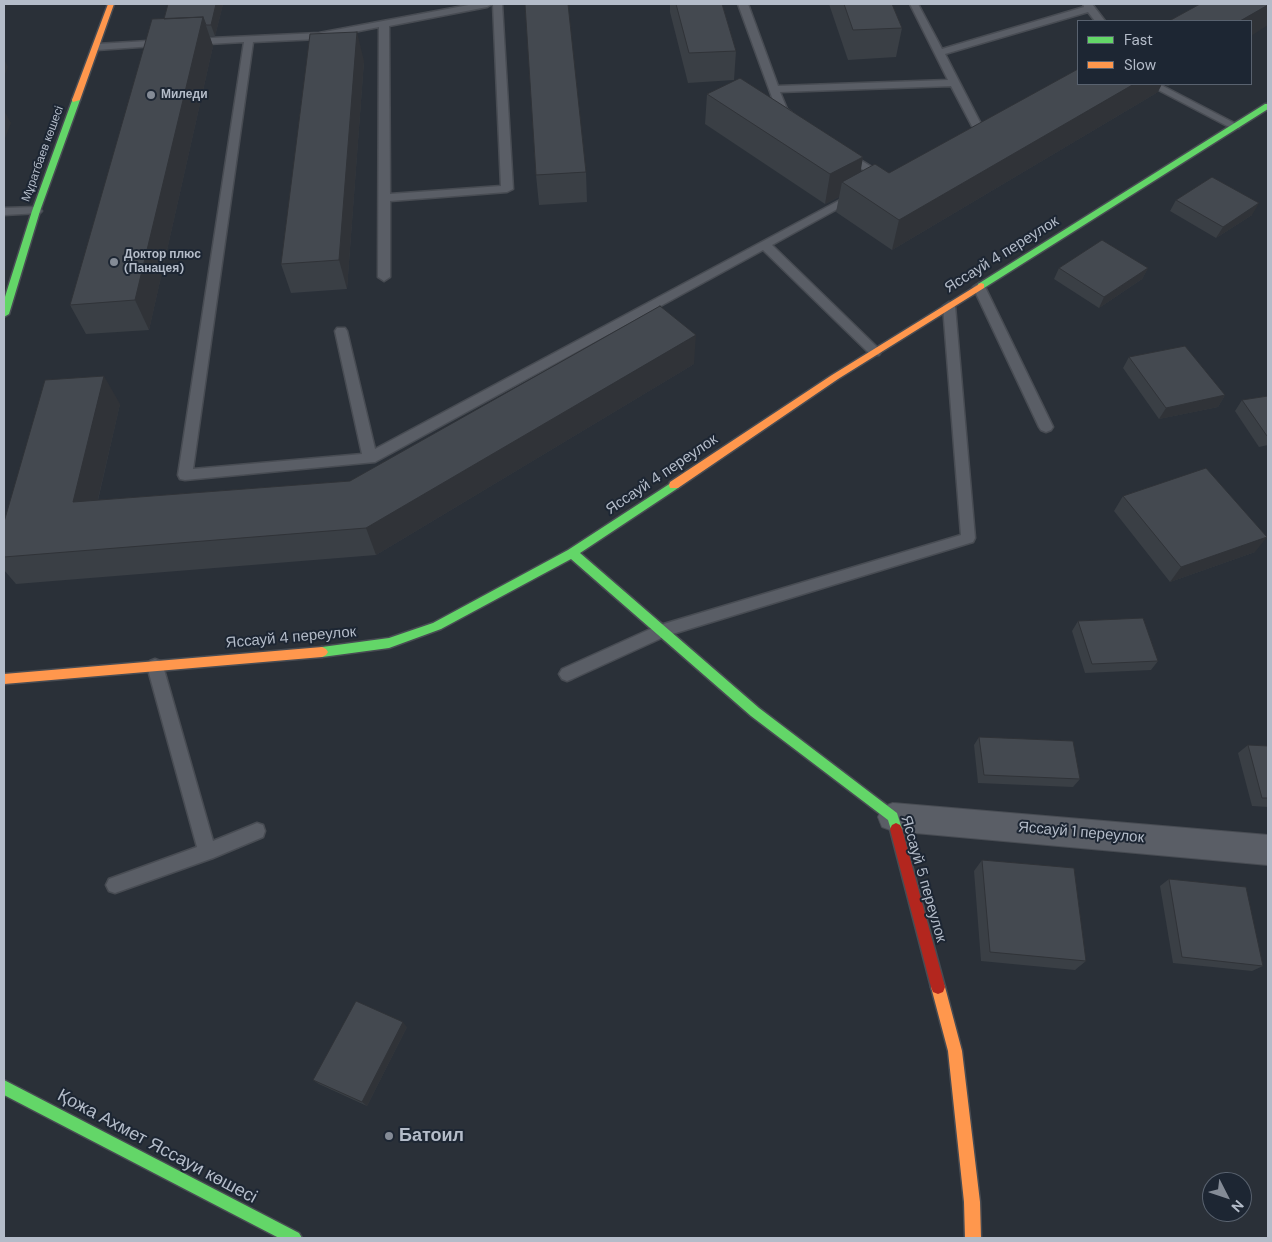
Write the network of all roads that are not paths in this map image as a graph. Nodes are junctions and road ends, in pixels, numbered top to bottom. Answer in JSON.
{"nodes":[{"id":1,"x":111,"y":4,"type":"edge"},
{"id":2,"x":487,"y":4,"type":"edge"},
{"id":3,"x":497,"y":4,"type":"edge"},
{"id":4,"x":743,"y":4,"type":"edge"},
{"id":5,"x":914,"y":4,"type":"edge"},
{"id":6,"x":1089,"y":6,"type":"edge"},
{"id":7,"x":1099,"y":20,"type":"edge"},
{"id":8,"x":384,"y":24,"type":"junction"},
{"id":9,"x":249,"y":39,"type":"junction"},
{"id":10,"x":96,"y":47,"type":"junction"},
{"id":11,"x":939,"y":53,"type":"junction"},
{"id":12,"x":954,"y":83,"type":"junction"},
{"id":13,"x":1154,"y":85,"type":"edge"},
{"id":14,"x":775,"y":89,"type":"junction"},
{"id":15,"x":1268,"y":106,"type":"edge"},
{"id":16,"x":798,"y":121,"type":"edge"},
{"id":17,"x":1235,"y":126,"type":"junction"},
{"id":18,"x":978,"y":128,"type":"edge"},
{"id":19,"x":837,"y":148,"type":"edge"},
{"id":20,"x":386,"y":198,"type":"junction"},
{"id":21,"x":36,"y":211,"type":"junction"},
{"id":22,"x":4,"y":212,"type":"edge"},
{"id":23,"x":764,"y":244,"type":"junction"},
{"id":24,"x":384,"y":277,"type":"dead end"},
{"id":25,"x":979,"y":287,"type":"junction"},
{"id":26,"x":949,"y":306,"type":"junction"},
{"id":27,"x":4,"y":314,"type":"edge"},
{"id":28,"x":341,"y":330,"type":"dead end"},
{"id":29,"x":875,"y":352,"type":"junction"},
{"id":30,"x":1046,"y":427,"type":"dead end"},
{"id":31,"x":370,"y":458,"type":"junction"},
{"id":32,"x":572,"y":554,"type":"junction"},
{"id":33,"x":662,"y":631,"type":"junction"},
{"id":34,"x":155,"y":666,"type":"junction"},
{"id":35,"x":567,"y":674,"type":"dead end"},
{"id":36,"x":4,"y":679,"type":"edge"},
{"id":37,"x":893,"y":817,"type":"junction"},
{"id":38,"x":257,"y":831,"type":"dead end"},
{"id":39,"x":1268,"y":850,"type":"edge"},
{"id":40,"x":207,"y":852,"type":"junction"},
{"id":41,"x":115,"y":885,"type":"dead end"},
{"id":42,"x":4,"y":1087,"type":"edge"},
{"id":43,"x":294,"y":1238,"type":"edge"},
{"id":44,"x":973,"y":1238,"type":"edge"}],
"edges":[{"from":1,"to":10,"type":"street","name":"Мұратбаев көшесі"},
{"from":2,"to":8,"type":"lane"},
{"from":3,"to":20,"type":"lane"},
{"from":4,"to":14,"type":"lane"},
{"from":5,"to":11,"type":"lane"},
{"from":6,"to":7,"type":"lane"},
{"from":6,"to":11,"type":"lane"},
{"from":8,"to":9,"type":"lane"},
{"from":8,"to":20,"type":"lane"},
{"from":9,"to":10,"type":"lane"},
{"from":9,"to":31,"type":"lane"},
{"from":10,"to":21,"type":"street","name":"Мұратбаев көшесі"},
{"from":11,"to":12,"type":"lane"},
{"from":12,"to":14,"type":"lane"},
{"from":12,"to":18,"type":"lane"},
{"from":13,"to":17,"type":"lane"},
{"from":14,"to":16,"type":"lane"},
{"from":15,"to":17,"type":"street","name":"Яссауй 4 переулок"},
{"from":17,"to":25,"type":"street","name":"Яссауй 4 переулок"},
{"from":19,"to":23,"type":"lane"},
{"from":20,"to":24,"type":"lane"},
{"from":21,"to":22,"type":"lane"},
{"from":21,"to":27,"type":"street","name":"Мұратбаев көшесі"},
{"from":23,"to":29,"type":"lane"},
{"from":23,"to":31,"type":"lane"},
{"from":25,"to":26,"type":"street","name":"Яссауй 4 переулок"},
{"from":25,"to":30,"type":"lane"},
{"from":26,"to":29,"type":"street","name":"Яссауй 4 переулок"},
{"from":26,"to":33,"type":"lane"},
{"from":28,"to":31,"type":"lane"},
{"from":29,"to":32,"type":"street","name":"Яссауй 4 переулок"},
{"from":32,"to":33,"type":"street","name":"Яссауй 5 переулок"},
{"from":32,"to":34,"type":"street","name":"Яссауй 4 переулок"},
{"from":33,"to":35,"type":"lane"},
{"from":33,"to":37,"type":"street","name":"Яссауй 5 переулок"},
{"from":34,"to":36,"type":"street","name":"Яссауй 4 переулок"},
{"from":34,"to":40,"type":"lane"},
{"from":37,"to":39,"type":"street","name":"Яссауй 1 переулок"},
{"from":37,"to":44,"type":"street","name":"Яссауй 5 переулок"},
{"from":38,"to":40,"type":"lane"},
{"from":40,"to":41,"type":"lane"},
{"from":42,"to":43,"type":"street","name":"Қожа Ахмет Яссауи көшесі"}]}
